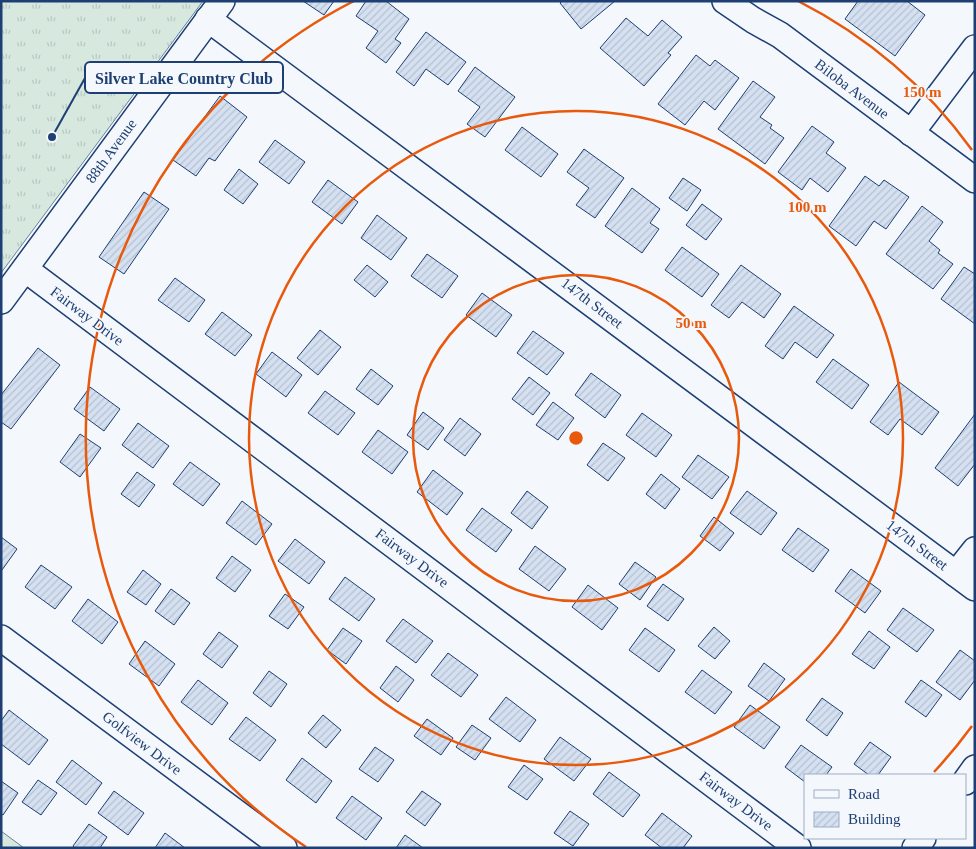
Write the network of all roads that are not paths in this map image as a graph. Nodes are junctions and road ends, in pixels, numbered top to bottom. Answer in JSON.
{"nodes":[{"id":1,"x":726,"y":1,"type":"edge"},
{"id":2,"x":215,"y":10,"type":"edge"},
{"id":3,"x":975,"y":48,"type":"edge"},
{"id":4,"x":912,"y":133,"type":"junction"},
{"id":5,"x":975,"y":180,"type":"edge"},
{"id":6,"x":25,"y":269,"type":"junction"},
{"id":7,"x":1,"y":301,"type":"edge"},
{"id":8,"x":975,"y":550,"type":"edge"},
{"id":9,"x":966,"y":581,"type":"edge"},
{"id":10,"x":1,"y":638,"type":"edge"},
{"id":11,"x":975,"y":768,"type":"edge"},
{"id":12,"x":966,"y":781,"type":"edge"},
{"id":13,"x":284,"y":848,"type":"edge"},
{"id":14,"x":798,"y":848,"type":"edge"}],
"edges":[{"from":1,"to":4,"type":"street","name":"Biloba Avenue"},
{"from":2,"to":6,"type":"street","name":"88th Avenue"},
{"from":2,"to":9,"type":"street","name":"147th Street"},
{"from":3,"to":4,"type":"street"},
{"from":4,"to":5,"type":"street","name":"Biloba Avenue"},
{"from":6,"to":7,"type":"street","name":"88th Avenue"},
{"from":6,"to":14,"type":"street","name":"Fairway Drive"},
{"from":8,"to":9,"type":"street"},
{"from":10,"to":13,"type":"street","name":"Golfview Drive"},
{"from":11,"to":12,"type":"street"}]}
